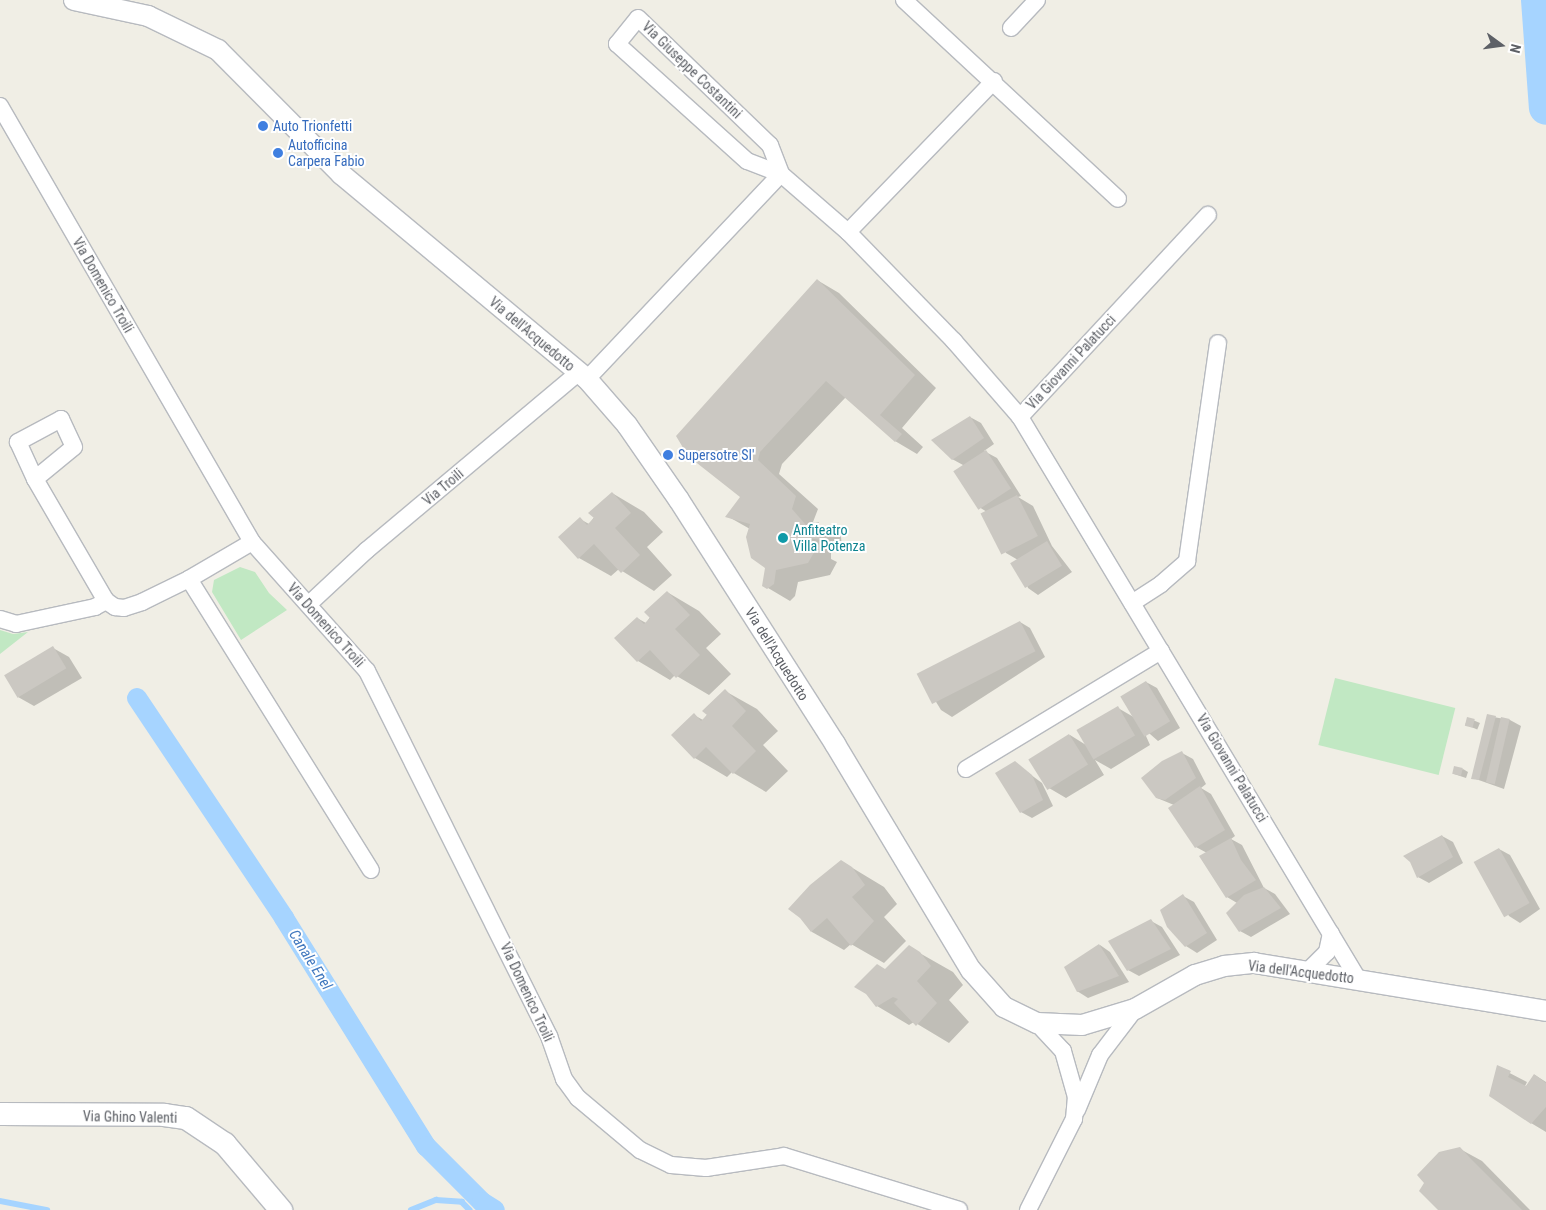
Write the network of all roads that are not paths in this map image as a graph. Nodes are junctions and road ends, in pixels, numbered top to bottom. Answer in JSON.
{"nodes":[{"id":1,"x":74,"y":0,"type":"edge"},
{"id":2,"x":904,"y":0,"type":"edge"},
{"id":3,"x":1037,"y":0,"type":"edge"},
{"id":4,"x":1011,"y":28,"type":"dead end"},
{"id":5,"x":994,"y":81,"type":"junction"},
{"id":6,"x":0,"y":106,"type":"edge"},
{"id":7,"x":781,"y":174,"type":"junction"},
{"id":8,"x":1118,"y":199,"type":"dead end"},
{"id":9,"x":1208,"y":215,"type":"dead end"},
{"id":10,"x":848,"y":232,"type":"junction"},
{"id":11,"x":1218,"y":343,"type":"dead end"},
{"id":12,"x":583,"y":376,"type":"junction"},
{"id":13,"x":1020,"y":417,"type":"junction"},
{"id":14,"x":35,"y":480,"type":"dead end"},
{"id":15,"x":252,"y":542,"type":"junction"},
{"id":16,"x":189,"y":579,"type":"junction"},
{"id":17,"x":106,"y":601,"type":"junction"},
{"id":18,"x":1132,"y":603,"type":"junction"},
{"id":19,"x":309,"y":604,"type":"junction"},
{"id":20,"x":1,"y":620,"type":"edge"},
{"id":21,"x":1162,"y":652,"type":"junction"},
{"id":22,"x":966,"y":769,"type":"dead end"},
{"id":23,"x":371,"y":870,"type":"dead end"},
{"id":24,"x":1331,"y":933,"type":"junction"},
{"id":25,"x":1308,"y":971,"type":"junction"},
{"id":26,"x":1358,"y":979,"type":"junction"},
{"id":27,"x":1135,"y":1008,"type":"junction"},
{"id":28,"x":1546,"y":1011,"type":"edge"},
{"id":29,"x":1037,"y":1023,"type":"junction"},
{"id":30,"x":0,"y":1114,"type":"edge"},
{"id":31,"x":1074,"y":1119,"type":"junction"},
{"id":32,"x":275,"y":1202,"type":"edge"},
{"id":33,"x":959,"y":1210,"type":"edge"},
{"id":34,"x":1028,"y":1210,"type":"edge"}],
"edges":[{"from":1,"to":12,"type":"street","name":"Via dell'Acquedotto"},
{"from":2,"to":5,"type":"street"},
{"from":3,"to":4,"type":"street"},
{"from":5,"to":8,"type":"street"},
{"from":5,"to":10,"type":"street"},
{"from":6,"to":15,"type":"street","name":"Via Domenico Troili"},
{"from":7,"to":7,"type":"street","name":"Via Giuseppe Costantini"},
{"from":7,"to":10,"type":"street","name":"Via Giuseppe Costantini"},
{"from":7,"to":12,"type":"street"},
{"from":9,"to":13,"type":"street","name":"Via Giovanni Palatucci"},
{"from":10,"to":13,"type":"street","name":"Via Giuseppe Costantini"},
{"from":11,"to":18,"type":"street"},
{"from":12,"to":19,"type":"street","name":"Via Troili"},
{"from":12,"to":29,"type":"street","name":"Via dell'Acquedotto"},
{"from":13,"to":18,"type":"street","name":"Via Giovanni Palatucci"},
{"from":14,"to":17,"type":"street"},
{"from":15,"to":16,"type":"street"},
{"from":15,"to":19,"type":"street","name":"Via Domenico Troili"},
{"from":16,"to":17,"type":"street"},
{"from":16,"to":23,"type":"street"},
{"from":17,"to":20,"type":"street"},
{"from":18,"to":21,"type":"street","name":"Via Giovanni Palatucci"},
{"from":19,"to":33,"type":"street","name":"Via Domenico Troili"},
{"from":21,"to":22,"type":"street"},
{"from":21,"to":24,"type":"street","name":"Via Giovanni Palatucci"},
{"from":24,"to":25,"type":"street"},
{"from":24,"to":26,"type":"street","name":"Via Giovanni Palatucci"},
{"from":25,"to":26,"type":"street","name":"Via dell'Acquedotto"},
{"from":25,"to":27,"type":"street","name":"Via dell'Acquedotto"},
{"from":26,"to":28,"type":"street","name":"Via dell'Acquedotto"},
{"from":27,"to":29,"type":"street","name":"Via dell'Acquedotto"},
{"from":27,"to":31,"type":"street"},
{"from":29,"to":31,"type":"street"},
{"from":30,"to":32,"type":"main road","name":"Via Ghino Valenti"},
{"from":31,"to":34,"type":"street"}]}
